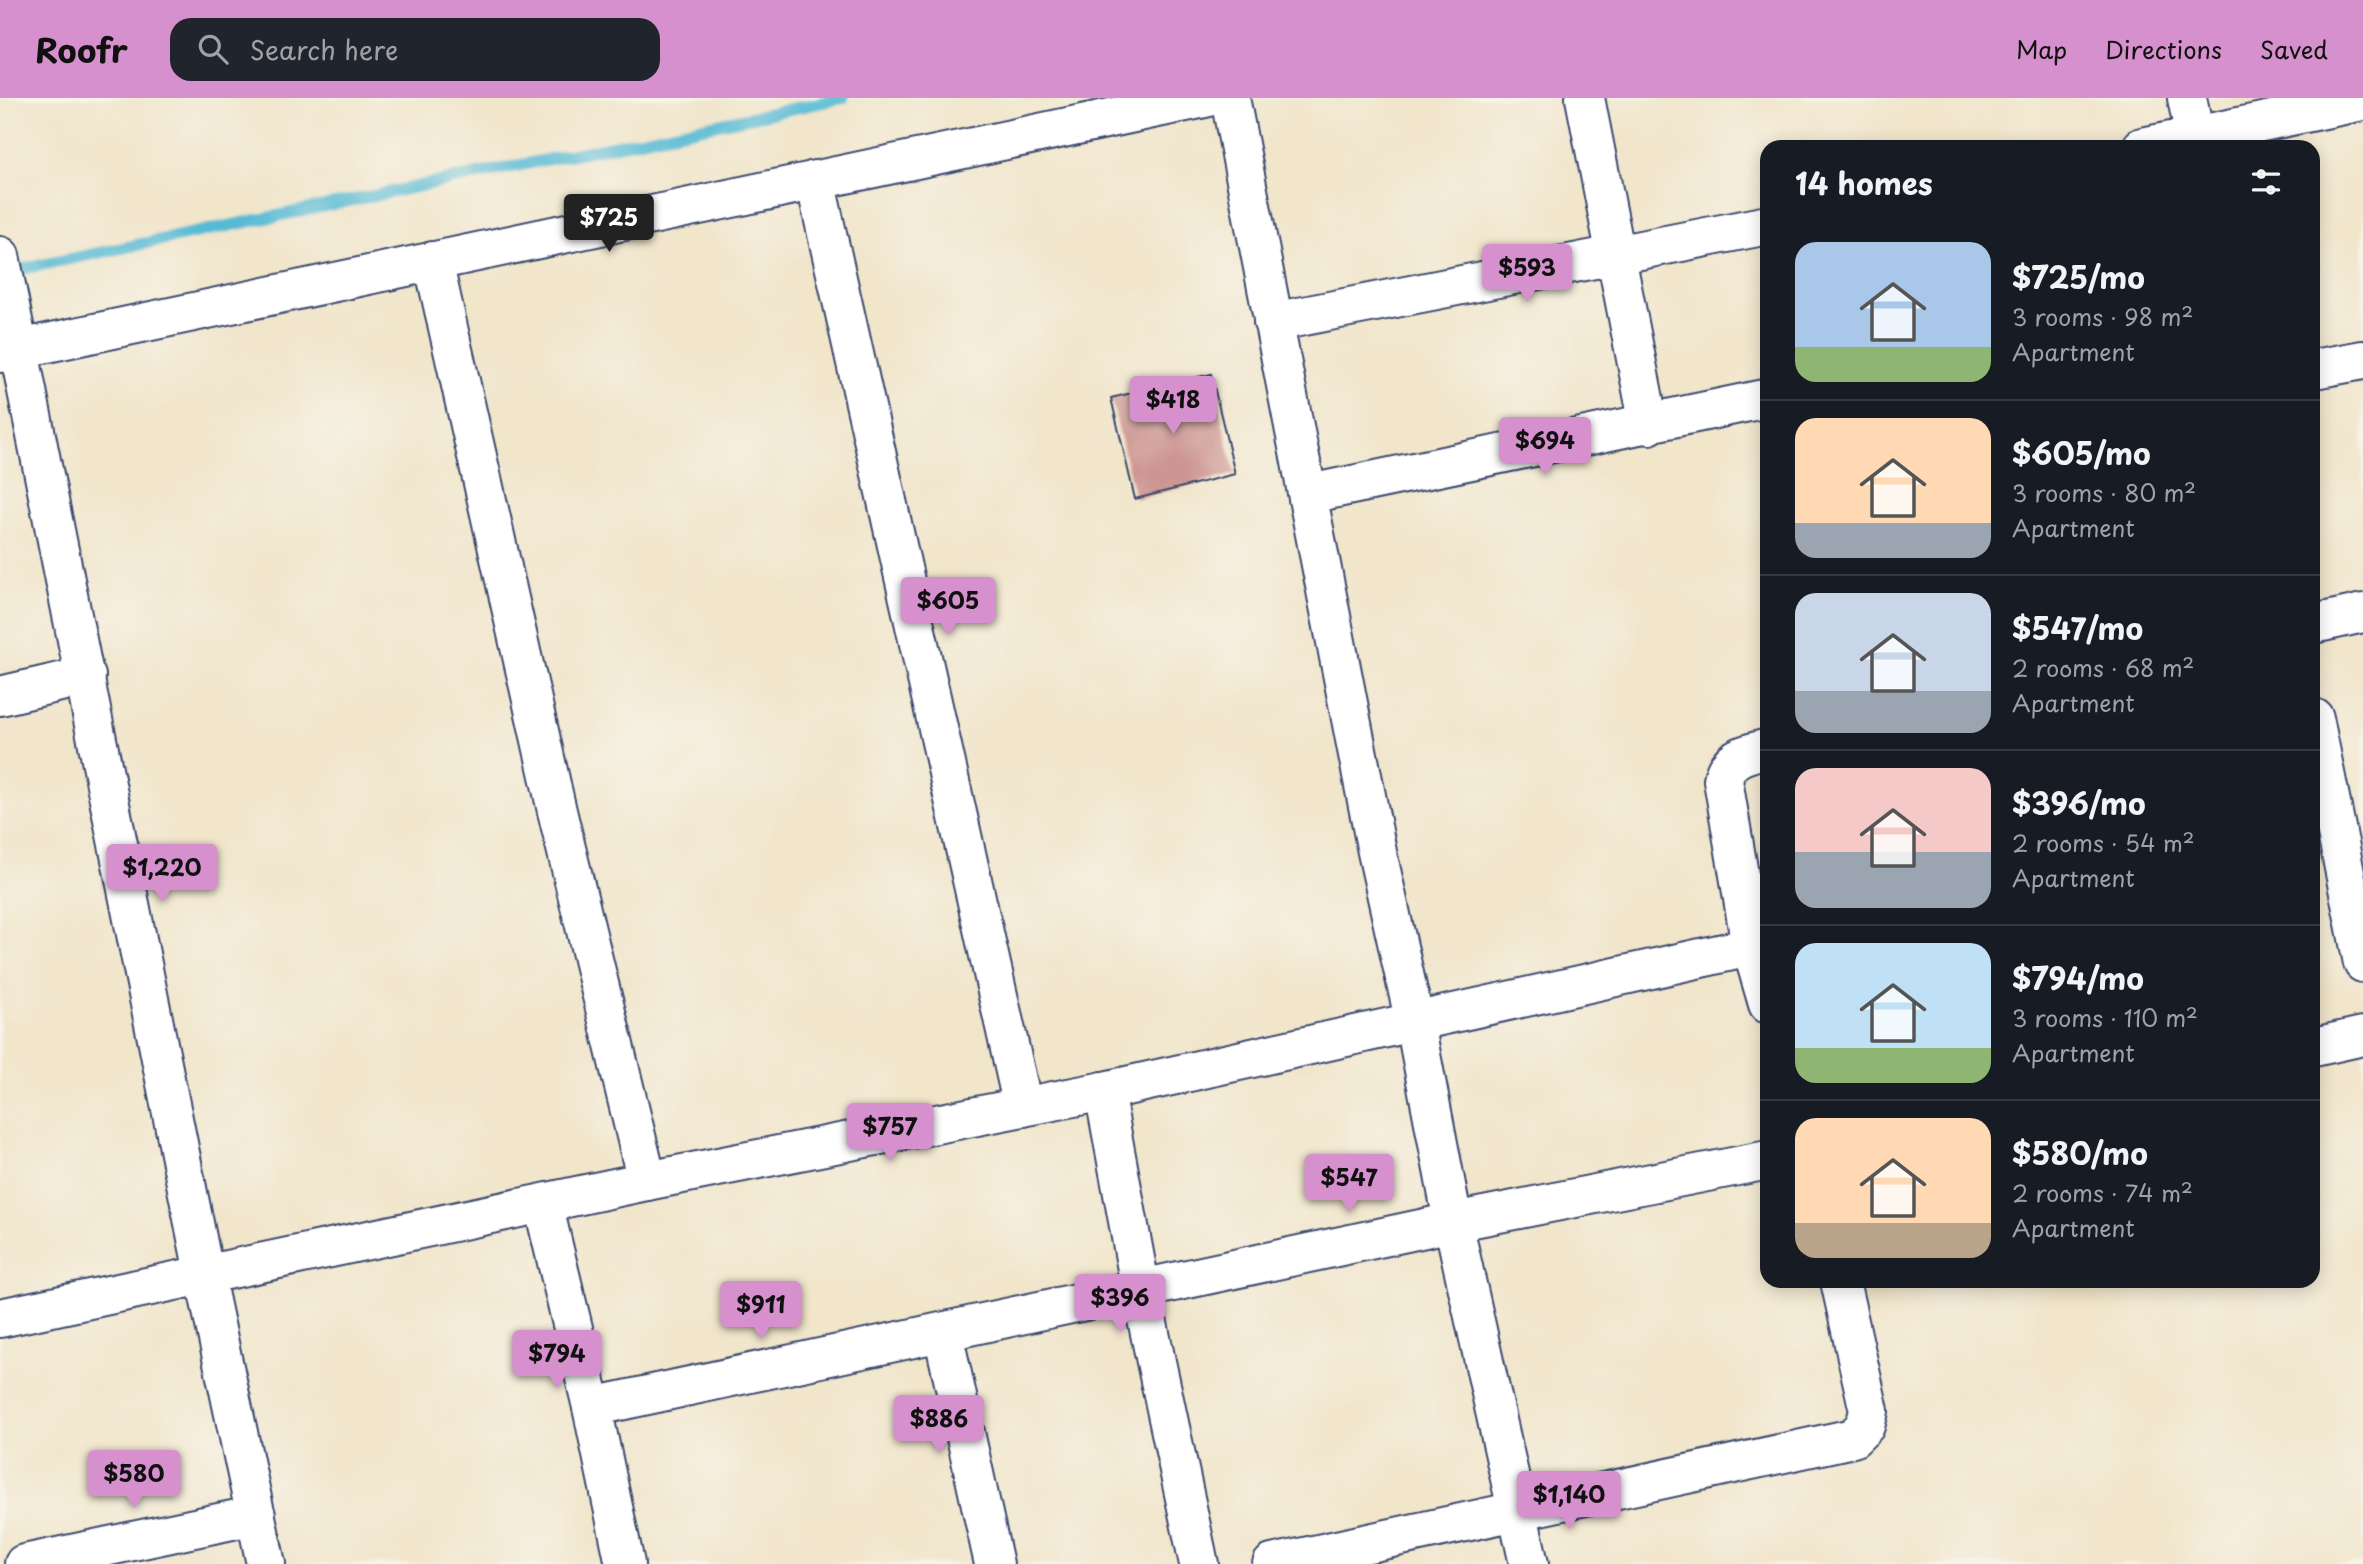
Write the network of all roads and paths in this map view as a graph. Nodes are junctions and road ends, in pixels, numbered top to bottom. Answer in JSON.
{"nodes":[{"id":1,"x":1205,"y":98,"type":"edge"},
{"id":2,"x":1230,"y":98,"type":"edge"},
{"id":3,"x":1585,"y":98,"type":"edge"},
{"id":4,"x":2187,"y":98,"type":"edge"},
{"id":5,"x":2363,"y":101,"type":"edge"},
{"id":6,"x":2196,"y":140,"type":"edge"},
{"id":7,"x":2204,"y":140,"type":"edge"},
{"id":8,"x":815,"y":180,"type":"junction"},
{"id":9,"x":1760,"y":227,"type":"edge"},
{"id":10,"x":0,"y":256,"type":"edge"},
{"id":11,"x":1618,"y":256,"type":"junction"},
{"id":12,"x":433,"y":261,"type":"junction"},
{"id":13,"x":1273,"y":322,"type":"junction"},
{"id":14,"x":9,"y":351,"type":"edge"},
{"id":15,"x":2363,"y":360,"type":"edge"},
{"id":16,"x":2320,"y":368,"type":"edge"},
{"id":17,"x":1760,"y":400,"type":"edge"},
{"id":18,"x":1649,"y":425,"type":"junction"},
{"id":19,"x":1309,"y":494,"type":"junction"},
{"id":20,"x":2363,"y":613,"type":"edge"},
{"id":21,"x":2320,"y":623,"type":"edge"},
{"id":22,"x":86,"y":676,"type":"junction"},
{"id":23,"x":0,"y":696,"type":"edge"},
{"id":24,"x":2320,"y":747,"type":"edge"},
{"id":25,"x":1760,"y":750,"type":"edge"},
{"id":26,"x":2338,"y":835,"type":"edge"},
{"id":27,"x":1759,"y":944,"type":"edge"},
{"id":28,"x":2363,"y":963,"type":"edge"},
{"id":29,"x":1415,"y":1023,"type":"junction"},
{"id":30,"x":2363,"y":1036,"type":"edge"},
{"id":31,"x":2320,"y":1045,"type":"edge"},
{"id":32,"x":1104,"y":1091,"type":"junction"},
{"id":33,"x":1023,"y":1107,"type":"junction"},
{"id":34,"x":1760,"y":1162,"type":"edge"},
{"id":35,"x":647,"y":1181,"type":"junction"},
{"id":36,"x":543,"y":1204,"type":"junction"},
{"id":37,"x":1453,"y":1222,"type":"junction"},
{"id":38,"x":204,"y":1273,"type":"junction"},
{"id":39,"x":1842,"y":1288,"type":"edge"},
{"id":40,"x":1141,"y":1291,"type":"junction"},
{"id":41,"x":0,"y":1318,"type":"edge"},
{"id":42,"x":943,"y":1333,"type":"junction"},
{"id":43,"x":592,"y":1407,"type":"junction"},
{"id":44,"x":1517,"y":1511,"type":"junction"},
{"id":45,"x":256,"y":1515,"type":"junction"},
{"id":46,"x":24,"y":1564,"type":"edge"},
{"id":47,"x":266,"y":1564,"type":"edge"},
{"id":48,"x":625,"y":1564,"type":"edge"},
{"id":49,"x":994,"y":1564,"type":"edge"},
{"id":50,"x":1199,"y":1564,"type":"edge"},
{"id":51,"x":1272,"y":1564,"type":"edge"},
{"id":52,"x":1529,"y":1564,"type":"edge"}],
"edges":[{"from":1,"to":8,"type":"street"},
{"from":2,"to":13,"type":"street"},
{"from":3,"to":11,"type":"street"},
{"from":4,"to":6,"type":"street"},
{"from":5,"to":7,"type":"street"},
{"from":8,"to":12,"type":"street"},
{"from":8,"to":33,"type":"street"},
{"from":9,"to":11,"type":"street"},
{"from":10,"to":14,"type":"street"},
{"from":11,"to":13,"type":"street"},
{"from":11,"to":18,"type":"street"},
{"from":12,"to":14,"type":"street"},
{"from":12,"to":35,"type":"street"},
{"from":13,"to":19,"type":"street"},
{"from":14,"to":22,"type":"street"},
{"from":15,"to":16,"type":"street"},
{"from":17,"to":18,"type":"street"},
{"from":18,"to":19,"type":"street"},
{"from":19,"to":29,"type":"street"},
{"from":20,"to":21,"type":"street"},
{"from":22,"to":23,"type":"street"},
{"from":22,"to":38,"type":"street"},
{"from":24,"to":26,"type":"street"},
{"from":25,"to":27,"type":"street"},
{"from":26,"to":28,"type":"street"},
{"from":27,"to":29,"type":"street"},
{"from":29,"to":32,"type":"street"},
{"from":29,"to":37,"type":"street"},
{"from":30,"to":31,"type":"street"},
{"from":32,"to":33,"type":"street"},
{"from":32,"to":40,"type":"street"},
{"from":33,"to":35,"type":"street"},
{"from":34,"to":37,"type":"street"},
{"from":35,"to":36,"type":"street"},
{"from":36,"to":38,"type":"street"},
{"from":36,"to":43,"type":"street"},
{"from":37,"to":40,"type":"street"},
{"from":37,"to":44,"type":"street"},
{"from":38,"to":41,"type":"street"},
{"from":38,"to":45,"type":"street"},
{"from":39,"to":44,"type":"street"},
{"from":40,"to":42,"type":"street"},
{"from":40,"to":50,"type":"street"},
{"from":42,"to":43,"type":"street"},
{"from":42,"to":49,"type":"street"},
{"from":43,"to":48,"type":"street"},
{"from":44,"to":51,"type":"street"},
{"from":44,"to":52,"type":"street"},
{"from":45,"to":46,"type":"street"},
{"from":45,"to":47,"type":"street"}]}
